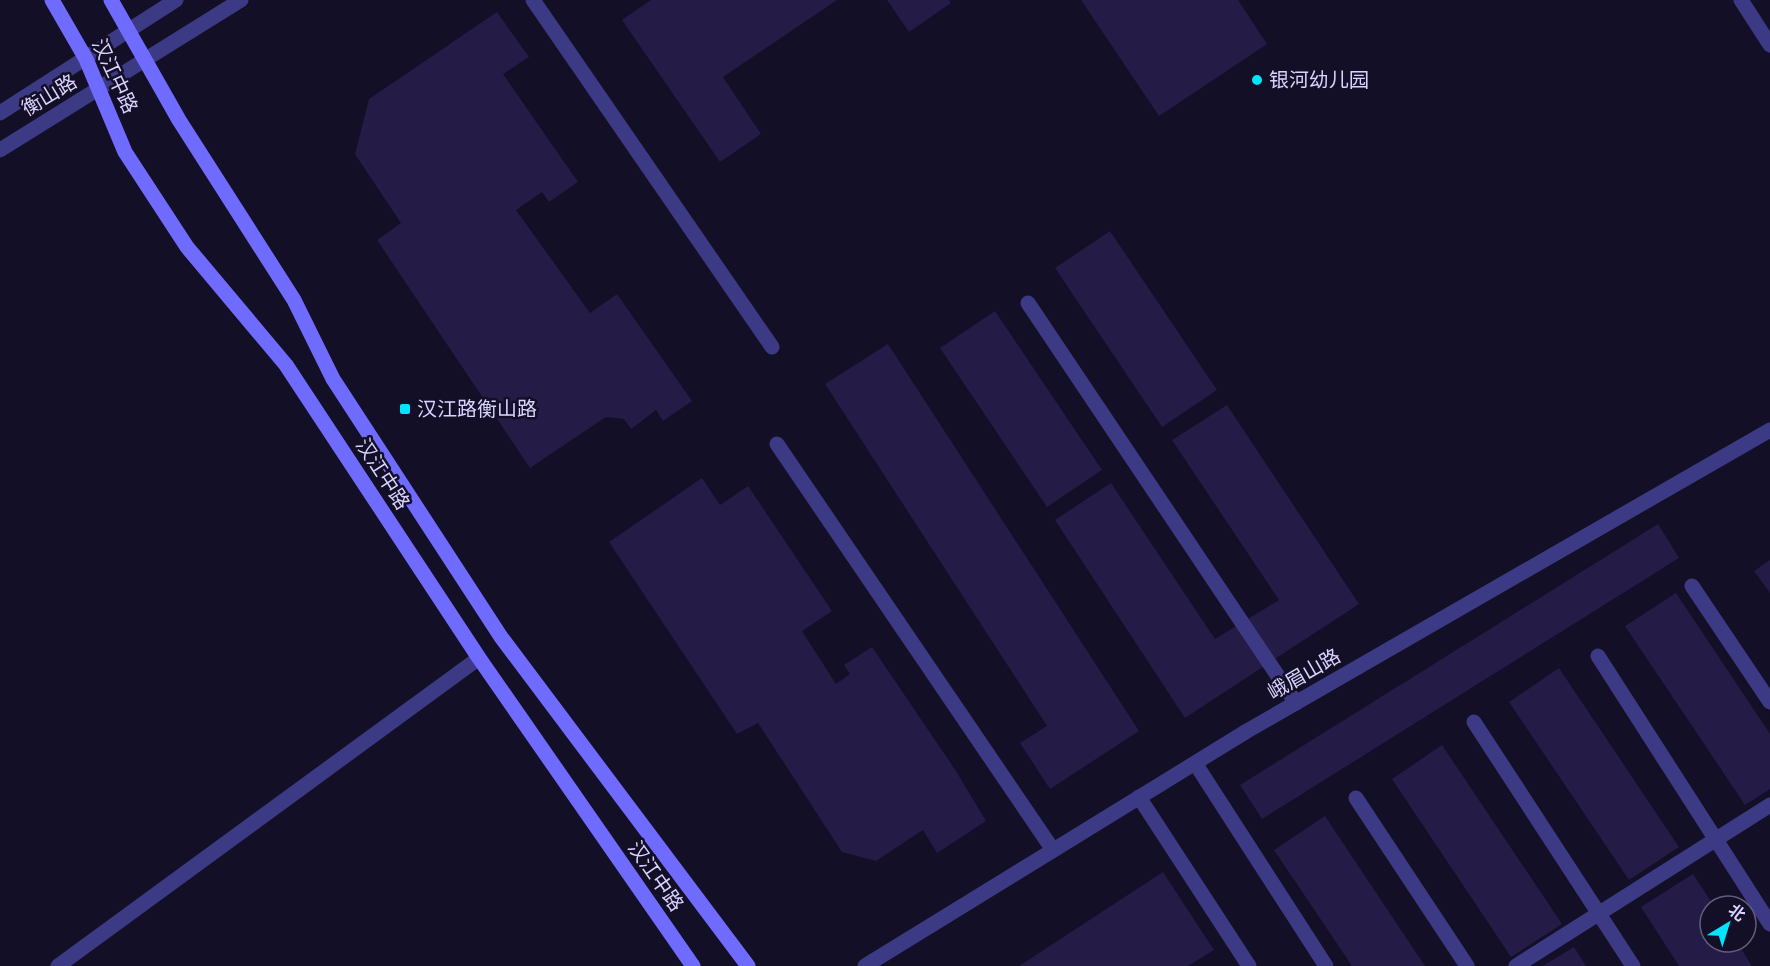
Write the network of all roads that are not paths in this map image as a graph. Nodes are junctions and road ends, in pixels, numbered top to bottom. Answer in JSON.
{"nodes":[{"id":1,"x":52,"y":0,"type":"edge"},
{"id":2,"x":111,"y":0,"type":"edge"},
{"id":3,"x":176,"y":0,"type":"edge"},
{"id":4,"x":241,"y":0,"type":"edge"},
{"id":5,"x":534,"y":0,"type":"edge"},
{"id":6,"x":1741,"y":0,"type":"edge"},
{"id":7,"x":130,"y":31,"type":"junction"},
{"id":8,"x":1770,"y":45,"type":"edge"},
{"id":9,"x":86,"y":59,"type":"junction"},
{"id":10,"x":145,"y":59,"type":"junction"},
{"id":11,"x":100,"y":89,"type":"junction"},
{"id":12,"x":0,"y":113,"type":"edge"},
{"id":13,"x":0,"y":150,"type":"edge"},
{"id":14,"x":1028,"y":303,"type":"dead end"},
{"id":15,"x":772,"y":347,"type":"dead end"},
{"id":16,"x":1770,"y":430,"type":"edge"},
{"id":17,"x":777,"y":444,"type":"dead end"},
{"id":18,"x":1692,"y":586,"type":"dead end"},
{"id":19,"x":1598,"y":656,"type":"dead end"},
{"id":20,"x":479,"y":658,"type":"junction"},
{"id":21,"x":1770,"y":702,"type":"edge"},
{"id":22,"x":1296,"y":703,"type":"junction"},
{"id":23,"x":1473,"y":722,"type":"dead end"},
{"id":24,"x":1195,"y":763,"type":"junction"},
{"id":25,"x":1139,"y":797,"type":"junction"},
{"id":26,"x":1356,"y":798,"type":"dead end"},
{"id":27,"x":1770,"y":805,"type":"edge"},
{"id":28,"x":1716,"y":840,"type":"junction"},
{"id":29,"x":1053,"y":850,"type":"junction"},
{"id":30,"x":1599,"y":914,"type":"junction"},
{"id":31,"x":1770,"y":924,"type":"edge"},
{"id":32,"x":58,"y":966,"type":"edge"},
{"id":33,"x":693,"y":966,"type":"edge"},
{"id":34,"x":748,"y":966,"type":"edge"},
{"id":35,"x":865,"y":966,"type":"edge"},
{"id":36,"x":1249,"y":966,"type":"edge"},
{"id":37,"x":1326,"y":966,"type":"edge"},
{"id":38,"x":1467,"y":966,"type":"edge"},
{"id":39,"x":1516,"y":966,"type":"edge"},
{"id":40,"x":1633,"y":966,"type":"edge"}],
"edges":[{"from":1,"to":9,"type":"main road","name":"汉江中路"},
{"from":2,"to":7,"type":"main road","name":"汉江中路"},
{"from":3,"to":7,"type":"street","name":"衡山路"},
{"from":4,"to":10,"type":"street","name":"衡山路"},
{"from":5,"to":15,"type":"street"},
{"from":6,"to":8,"type":"street"},
{"from":7,"to":9,"type":"street","name":"衡山路"},
{"from":7,"to":10,"type":"main road","name":"汉江中路"},
{"from":9,"to":11,"type":"main road","name":"汉江中路"},
{"from":9,"to":12,"type":"street","name":"衡山路"},
{"from":10,"to":11,"type":"street","name":"衡山路"},
{"from":10,"to":34,"type":"main road","name":"汉江中路"},
{"from":11,"to":13,"type":"street","name":"衡山路"},
{"from":11,"to":20,"type":"main road","name":"汉江中路"},
{"from":14,"to":22,"type":"street"},
{"from":16,"to":22,"type":"street","name":"峨眉山路"},
{"from":17,"to":29,"type":"street"},
{"from":18,"to":21,"type":"street"},
{"from":19,"to":28,"type":"street"},
{"from":20,"to":32,"type":"street"},
{"from":20,"to":33,"type":"main road","name":"汉江中路"},
{"from":22,"to":24,"type":"street","name":"峨眉山路"},
{"from":23,"to":30,"type":"street"},
{"from":24,"to":25,"type":"street","name":"峨眉山路"},
{"from":24,"to":37,"type":"street"},
{"from":25,"to":29,"type":"street","name":"峨眉山路"},
{"from":25,"to":36,"type":"street"},
{"from":26,"to":38,"type":"street"},
{"from":27,"to":28,"type":"street"},
{"from":28,"to":30,"type":"street"},
{"from":28,"to":31,"type":"street"},
{"from":29,"to":35,"type":"street","name":"峨眉山路"},
{"from":30,"to":39,"type":"street"},
{"from":30,"to":40,"type":"street"}]}
